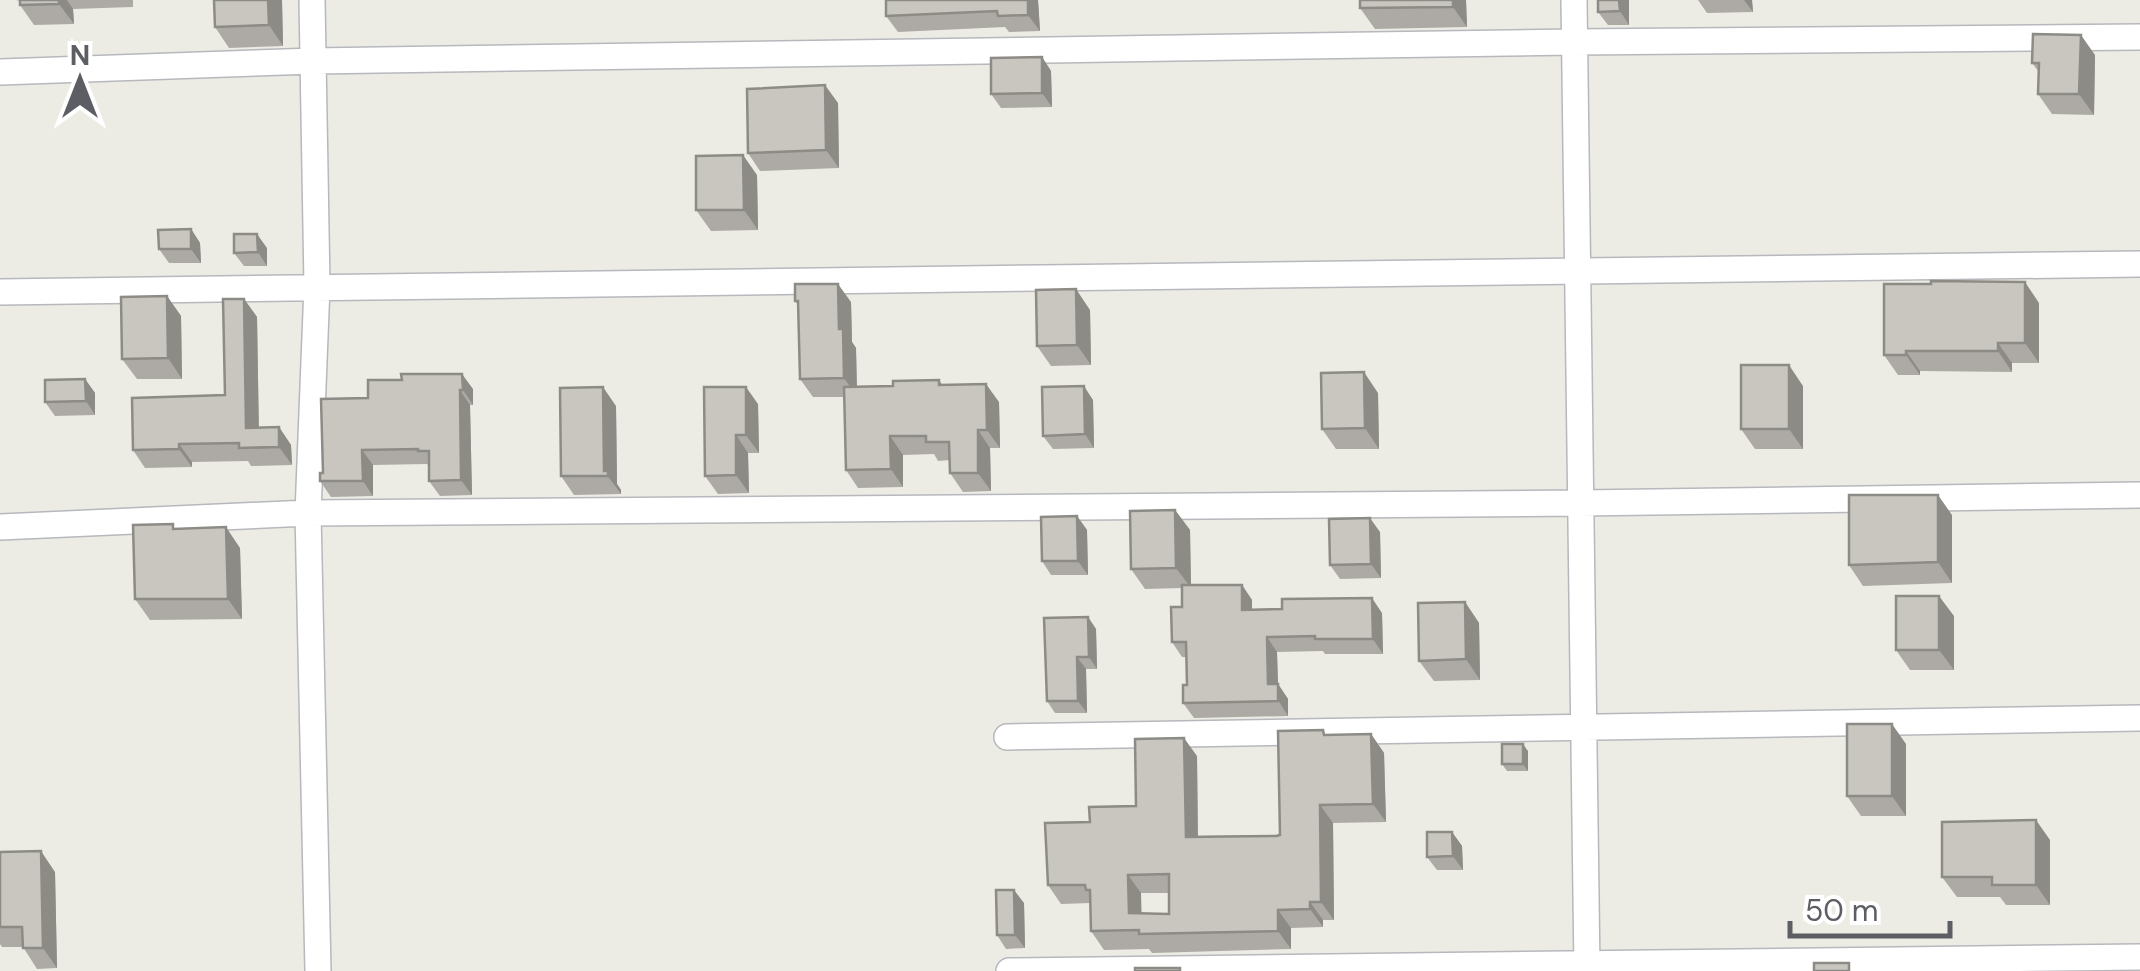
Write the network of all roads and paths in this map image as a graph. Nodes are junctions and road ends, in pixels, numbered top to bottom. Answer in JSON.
{"nodes":[{"id":1,"x":312,"y":0,"type":"edge"},
{"id":2,"x":1574,"y":0,"type":"edge"},
{"id":3,"x":2140,"y":36,"type":"edge"},
{"id":4,"x":1574,"y":42,"type":"junction"},
{"id":5,"x":314,"y":61,"type":"junction"},
{"id":6,"x":0,"y":72,"type":"edge"},
{"id":7,"x":2140,"y":264,"type":"edge"},
{"id":8,"x":1578,"y":274,"type":"junction"},
{"id":9,"x":317,"y":286,"type":"junction"},
{"id":10,"x":0,"y":292,"type":"edge"},
{"id":11,"x":2140,"y":494,"type":"edge"},
{"id":12,"x":1580,"y":502,"type":"junction"},
{"id":13,"x":308,"y":513,"type":"junction"},
{"id":14,"x":0,"y":526,"type":"edge"},
{"id":15,"x":2140,"y":718,"type":"edge"},
{"id":16,"x":1584,"y":727,"type":"junction"},
{"id":17,"x":1008,"y":737,"type":"dead end"},
{"id":18,"x":2140,"y":958,"type":"edge"},
{"id":19,"x":1587,"y":968,"type":"edge"},
{"id":20,"x":318,"y":971,"type":"edge"},
{"id":21,"x":1010,"y":971,"type":"edge"}],
"edges":[{"from":1,"to":5,"type":"street"},
{"from":2,"to":4,"type":"street"},
{"from":3,"to":4,"type":"street"},
{"from":4,"to":5,"type":"street"},
{"from":4,"to":8,"type":"street"},
{"from":5,"to":6,"type":"street"},
{"from":5,"to":9,"type":"street"},
{"from":7,"to":8,"type":"street"},
{"from":8,"to":9,"type":"street"},
{"from":8,"to":12,"type":"street"},
{"from":9,"to":10,"type":"street"},
{"from":9,"to":13,"type":"street"},
{"from":11,"to":12,"type":"street"},
{"from":12,"to":13,"type":"street"},
{"from":12,"to":16,"type":"street"},
{"from":13,"to":14,"type":"street"},
{"from":13,"to":20,"type":"street"},
{"from":15,"to":16,"type":"street"},
{"from":16,"to":17,"type":"street"},
{"from":16,"to":19,"type":"street"},
{"from":18,"to":19,"type":"street"},
{"from":19,"to":21,"type":"street"}]}
